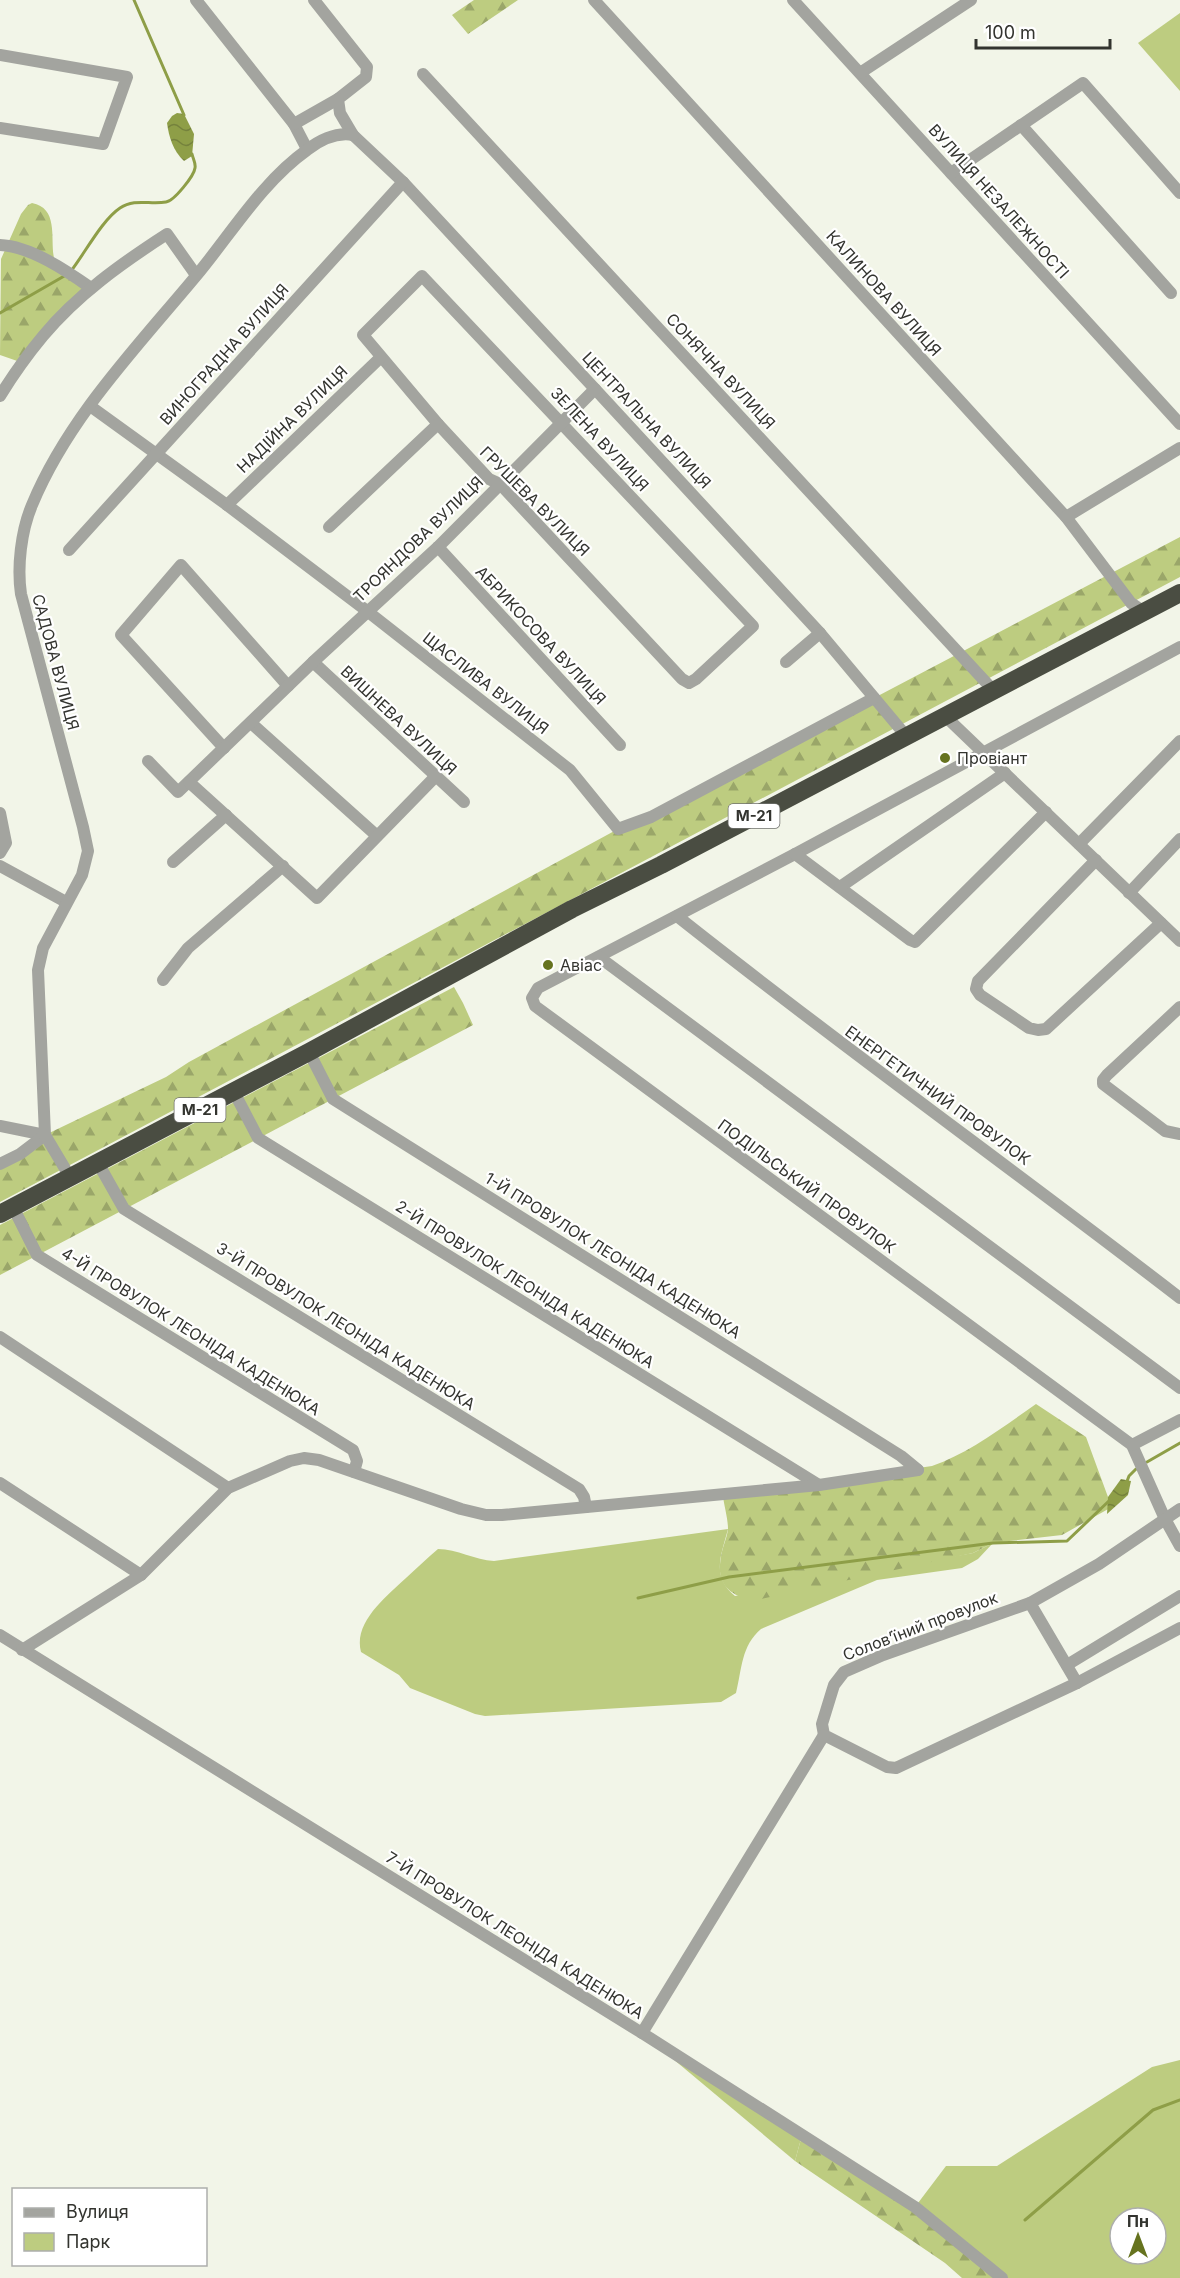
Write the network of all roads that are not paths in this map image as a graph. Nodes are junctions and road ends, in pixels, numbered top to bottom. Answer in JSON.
{"nodes":[{"id":1,"x":196,"y":0,"type":"edge"},
{"id":2,"x":314,"y":0,"type":"edge"},
{"id":3,"x":594,"y":0,"type":"edge"},
{"id":4,"x":793,"y":0,"type":"edge"},
{"id":5,"x":971,"y":0,"type":"edge"},
{"id":6,"x":0,"y":55,"type":"edge"},
{"id":7,"x":423,"y":74,"type":"dead end"},
{"id":8,"x":860,"y":74,"type":"junction"},
{"id":9,"x":338,"y":99,"type":"junction"},
{"id":10,"x":294,"y":124,"type":"junction"},
{"id":11,"x":1021,"y":125,"type":"junction"},
{"id":12,"x":0,"y":128,"type":"edge"},
{"id":13,"x":353,"y":135,"type":"junction"},
{"id":14,"x":307,"y":149,"type":"junction"},
{"id":15,"x":951,"y":173,"type":"junction"},
{"id":16,"x":403,"y":182,"type":"junction"},
{"id":17,"x":1180,"y":193,"type":"edge"},
{"id":18,"x":0,"y":245,"type":"edge"},
{"id":19,"x":196,"y":275,"type":"junction"},
{"id":20,"x":422,"y":276,"type":"joint"},
{"id":21,"x":91,"y":288,"type":"junction"},
{"id":22,"x":1171,"y":293,"type":"dead end"},
{"id":23,"x":380,"y":358,"type":"junction"},
{"id":24,"x":596,"y":389,"type":"junction"},
{"id":25,"x":0,"y":396,"type":"edge"},
{"id":26,"x":90,"y":406,"type":"junction"},
{"id":27,"x":438,"y":424,"type":"junction"},
{"id":28,"x":562,"y":424,"type":"junction"},
{"id":29,"x":1180,"y":424,"type":"edge"},
{"id":30,"x":1180,"y":448,"type":"edge"},
{"id":31,"x":156,"y":453,"type":"junction"},
{"id":32,"x":500,"y":484,"type":"junction"},
{"id":33,"x":227,"y":505,"type":"junction"},
{"id":34,"x":1066,"y":517,"type":"junction"},
{"id":35,"x":329,"y":527,"type":"dead end"},
{"id":36,"x":438,"y":547,"type":"junction"},
{"id":37,"x":69,"y":550,"type":"dead end"},
{"id":38,"x":1180,"y":593,"type":"edge"},
{"id":39,"x":367,"y":610,"type":"junction"},
{"id":40,"x":1144,"y":612,"type":"junction"},
{"id":41,"x":753,"y":626,"type":"joint"},
{"id":42,"x":820,"y":633,"type":"junction"},
{"id":43,"x":1180,"y":647,"type":"edge"},
{"id":44,"x":313,"y":662,"type":"junction"},
{"id":45,"x":786,"y":662,"type":"dead end"},
{"id":46,"x":288,"y":686,"type":"junction"},
{"id":47,"x":994,"y":691,"type":"junction"},
{"id":48,"x":874,"y":698,"type":"junction"},
{"id":49,"x":945,"y":716,"type":"junction"},
{"id":50,"x":251,"y":723,"type":"junction"},
{"id":51,"x":907,"y":737,"type":"junction"},
{"id":52,"x":1180,"y":741,"type":"edge"},
{"id":53,"x":620,"y":745,"type":"dead end"},
{"id":54,"x":224,"y":748,"type":"junction"},
{"id":55,"x":984,"y":752,"type":"junction"},
{"id":56,"x":148,"y":761,"type":"dead end"},
{"id":57,"x":1005,"y":773,"type":"junction"},
{"id":58,"x":436,"y":776,"type":"junction"},
{"id":59,"x":189,"y":782,"type":"junction"},
{"id":60,"x":464,"y":802,"type":"dead end"},
{"id":61,"x":1046,"y":812,"type":"junction"},
{"id":62,"x":0,"y":813,"type":"edge"},
{"id":63,"x":226,"y":815,"type":"junction"},
{"id":64,"x":376,"y":835,"type":"junction"},
{"id":65,"x":1180,"y":839,"type":"edge"},
{"id":66,"x":1079,"y":844,"type":"junction"},
{"id":67,"x":0,"y":854,"type":"edge"},
{"id":68,"x":795,"y":854,"type":"junction"},
{"id":69,"x":1096,"y":860,"type":"junction"},
{"id":70,"x":173,"y":862,"type":"dead end"},
{"id":71,"x":0,"y":866,"type":"edge"},
{"id":72,"x":283,"y":866,"type":"junction"},
{"id":73,"x":840,"y":887,"type":"junction"},
{"id":74,"x":1130,"y":893,"type":"junction"},
{"id":75,"x":66,"y":902,"type":"junction"},
{"id":76,"x":677,"y":916,"type":"junction"},
{"id":77,"x":1161,"y":923,"type":"junction"},
{"id":78,"x":1178,"y":937,"type":"edge"},
{"id":79,"x":599,"y":957,"type":"junction"},
{"id":80,"x":163,"y":981,"type":"dead end"},
{"id":81,"x":1180,"y":1007,"type":"edge"},
{"id":82,"x":309,"y":1052,"type":"junction"},
{"id":83,"x":234,"y":1092,"type":"junction"},
{"id":84,"x":0,"y":1126,"type":"edge"},
{"id":85,"x":1180,"y":1134,"type":"edge"},
{"id":86,"x":45,"y":1136,"type":"junction"},
{"id":87,"x":98,"y":1163,"type":"junction"},
{"id":88,"x":0,"y":1164,"type":"edge"},
{"id":89,"x":70,"y":1177,"type":"junction"},
{"id":90,"x":7,"y":1211,"type":"edge"},
{"id":91,"x":1180,"y":1298,"type":"edge"},
{"id":92,"x":0,"y":1337,"type":"edge"},
{"id":93,"x":1180,"y":1388,"type":"edge"},
{"id":94,"x":1180,"y":1420,"type":"edge"},
{"id":95,"x":1132,"y":1445,"type":"junction"},
{"id":96,"x":354,"y":1472,"type":"junction"},
{"id":97,"x":0,"y":1483,"type":"edge"},
{"id":98,"x":819,"y":1485,"type":"junction"},
{"id":99,"x":228,"y":1488,"type":"junction"},
{"id":100,"x":586,"y":1507,"type":"junction"},
{"id":101,"x":1180,"y":1509,"type":"edge"},
{"id":102,"x":1165,"y":1519,"type":"junction"},
{"id":103,"x":1180,"y":1546,"type":"edge"},
{"id":104,"x":141,"y":1575,"type":"junction"},
{"id":105,"x":1180,"y":1596,"type":"edge"},
{"id":106,"x":1030,"y":1603,"type":"junction"},
{"id":107,"x":1180,"y":1628,"type":"edge"},
{"id":108,"x":0,"y":1635,"type":"edge"},
{"id":109,"x":22,"y":1650,"type":"junction"},
{"id":110,"x":1067,"y":1665,"type":"junction"},
{"id":111,"x":1077,"y":1683,"type":"junction"},
{"id":112,"x":824,"y":1735,"type":"junction"},
{"id":113,"x":642,"y":2032,"type":"junction"},
{"id":114,"x":1002,"y":2278,"type":"edge"}],
"edges":[{"from":1,"to":10,"type":"street"},
{"from":2,"to":9,"type":"street"},
{"from":3,"to":34,"type":"street","name":"КАЛИНОВА ВУЛИЦЯ"},
{"from":4,"to":8,"type":"street","name":"ВУЛИЦЯ НЕЗАЛЕЖНОСТІ"},
{"from":5,"to":8,"type":"street"},
{"from":6,"to":12,"type":"street"},
{"from":7,"to":47,"type":"street","name":"СОНЯЧНА ВУЛИЦЯ"},
{"from":8,"to":15,"type":"street","name":"ВУЛИЦЯ НЕЗАЛЕЖНОСТІ"},
{"from":9,"to":10,"type":"street"},
{"from":9,"to":13,"type":"street","name":"ЦЕНТРАЛЬНА ВУЛИЦЯ"},
{"from":10,"to":14,"type":"street"},
{"from":11,"to":15,"type":"street"},
{"from":11,"to":17,"type":"street"},
{"from":11,"to":22,"type":"street"},
{"from":13,"to":14,"type":"street","name":"САДОВА ВУЛИЦЯ"},
{"from":13,"to":16,"type":"street","name":"ЦЕНТРАЛЬНА ВУЛИЦЯ"},
{"from":14,"to":19,"type":"street","name":"САДОВА ВУЛИЦЯ"},
{"from":15,"to":29,"type":"street","name":"ВУЛИЦЯ НЕЗАЛЕЖНОСТІ"},
{"from":16,"to":24,"type":"street","name":"ЦЕНТРАЛЬНА ВУЛИЦЯ"},
{"from":16,"to":31,"type":"street","name":"ВИНОГРАДНА ВУЛИЦЯ"},
{"from":18,"to":21,"type":"street"},
{"from":19,"to":21,"type":"street"},
{"from":19,"to":26,"type":"street","name":"САДОВА ВУЛИЦЯ"},
{"from":20,"to":23,"type":"street","name":"ГРУШЕВА ВУЛИЦЯ"},
{"from":20,"to":28,"type":"street","name":"ЗЕЛЕНА ВУЛИЦЯ"},
{"from":21,"to":25,"type":"street"},
{"from":23,"to":27,"type":"street","name":"ГРУШЕВА ВУЛИЦЯ"},
{"from":23,"to":33,"type":"street","name":"НАДІЙНА ВУЛИЦЯ"},
{"from":24,"to":28,"type":"street","name":"ТРОЯНДОВА ВУЛИЦЯ"},
{"from":24,"to":42,"type":"street","name":"ЦЕНТРАЛЬНА ВУЛИЦЯ"},
{"from":26,"to":31,"type":"street","name":"ЩАСЛИВА ВУЛИЦЯ"},
{"from":26,"to":75,"type":"street","name":"САДОВА ВУЛИЦЯ"},
{"from":27,"to":32,"type":"street","name":"ГРУШЕВА ВУЛИЦЯ"},
{"from":27,"to":35,"type":"street"},
{"from":28,"to":32,"type":"street","name":"ТРОЯНДОВА ВУЛИЦЯ"},
{"from":28,"to":41,"type":"street","name":"ЗЕЛЕНА ВУЛИЦЯ"},
{"from":30,"to":34,"type":"street"},
{"from":31,"to":33,"type":"street","name":"ЩАСЛИВА ВУЛИЦЯ"},
{"from":31,"to":37,"type":"street","name":"ВИНОГРАДНА ВУЛИЦЯ"},
{"from":32,"to":36,"type":"street","name":"ТРОЯНДОВА ВУЛИЦЯ"},
{"from":32,"to":41,"type":"street","name":"ГРУШЕВА ВУЛИЦЯ"},
{"from":33,"to":39,"type":"street","name":"ЩАСЛИВА ВУЛИЦЯ"},
{"from":34,"to":40,"type":"street","name":"КАЛИНОВА ВУЛИЦЯ"},
{"from":36,"to":39,"type":"street","name":"ТРОЯНДОВА ВУЛИЦЯ"},
{"from":36,"to":53,"type":"street","name":"АБРИКОСОВА ВУЛИЦЯ"},
{"from":38,"to":40,"type":"highway","number":"М-21"},
{"from":39,"to":44,"type":"street","name":"ТРОЯНДОВА ВУЛИЦЯ"},
{"from":39,"to":48,"type":"street","name":"ЩАСЛИВА ВУЛИЦЯ"},
{"from":40,"to":47,"type":"highway","number":"М-21"},
{"from":42,"to":45,"type":"street"},
{"from":42,"to":48,"type":"street","name":"ЦЕНТРАЛЬНА ВУЛИЦЯ"},
{"from":43,"to":55,"type":"street","name":"ПОДІЛЬСЬКИЙ ПРОВУЛОК"},
{"from":44,"to":46,"type":"street","name":"ТРОЯНДОВА ВУЛИЦЯ"},
{"from":44,"to":58,"type":"street","name":"ВИШНЕВА ВУЛИЦЯ"},
{"from":46,"to":50,"type":"street","name":"ТРОЯНДОВА ВУЛИЦЯ"},
{"from":46,"to":54,"type":"street"},
{"from":47,"to":49,"type":"highway","number":"М-21"},
{"from":48,"to":51,"type":"street","name":"ЦЕНТРАЛЬНА ВУЛИЦЯ"},
{"from":49,"to":51,"type":"highway","number":"М-21"},
{"from":49,"to":55,"type":"street"},
{"from":50,"to":54,"type":"street","name":"ТРОЯНДОВА ВУЛИЦЯ"},
{"from":50,"to":64,"type":"street"},
{"from":51,"to":82,"type":"highway","number":"М-21"},
{"from":52,"to":66,"type":"street"},
{"from":54,"to":59,"type":"street","name":"ТРОЯНДОВА ВУЛИЦЯ"},
{"from":55,"to":57,"type":"street"},
{"from":55,"to":68,"type":"street","name":"ПОДІЛЬСЬКИЙ ПРОВУЛОК"},
{"from":56,"to":59,"type":"street"},
{"from":57,"to":61,"type":"street"},
{"from":57,"to":73,"type":"street"},
{"from":58,"to":60,"type":"street","name":"ВИШНЕВА ВУЛИЦЯ"},
{"from":58,"to":64,"type":"street"},
{"from":59,"to":63,"type":"street"},
{"from":61,"to":66,"type":"street"},
{"from":61,"to":73,"type":"street"},
{"from":62,"to":67,"type":"street"},
{"from":63,"to":70,"type":"street"},
{"from":63,"to":72,"type":"street"},
{"from":64,"to":72,"type":"street"},
{"from":65,"to":74,"type":"street"},
{"from":66,"to":69,"type":"street"},
{"from":68,"to":73,"type":"street"},
{"from":68,"to":76,"type":"street","name":"ПОДІЛЬСЬКИЙ ПРОВУЛОК"},
{"from":69,"to":74,"type":"street"},
{"from":69,"to":77,"type":"street"},
{"from":71,"to":75,"type":"street"},
{"from":72,"to":80,"type":"street"},
{"from":74,"to":77,"type":"street"},
{"from":75,"to":86,"type":"street","name":"САДОВА ВУЛИЦЯ"},
{"from":76,"to":79,"type":"street","name":"ПОДІЛЬСЬКИЙ ПРОВУЛОК"},
{"from":76,"to":91,"type":"street","name":"ЕНЕРГЕТИЧНИЙ ПРОВУЛОК"},
{"from":77,"to":78,"type":"street"},
{"from":79,"to":93,"type":"street"},
{"from":79,"to":95,"type":"street","name":"ПОДІЛЬСЬКИЙ ПРОВУЛОК"},
{"from":81,"to":85,"type":"street"},
{"from":82,"to":83,"type":"highway","number":"М-21"},
{"from":82,"to":98,"type":"street","name":"1-Й ПРОВУЛОК ЛЕОНІДА КАДЕНЮКА"},
{"from":83,"to":87,"type":"highway","number":"М-21"},
{"from":83,"to":98,"type":"street","name":"2-Й ПРОВУЛОК ЛЕОНІДА КАДЕНЮКА"},
{"from":84,"to":86,"type":"street"},
{"from":86,"to":88,"type":"street"},
{"from":86,"to":89,"type":"street"},
{"from":87,"to":89,"type":"highway","number":"М-21"},
{"from":87,"to":100,"type":"street","name":"3-Й ПРОВУЛОК ЛЕОНІДА КАДЕНЮКА"},
{"from":89,"to":90,"type":"highway","number":"М-21"},
{"from":90,"to":96,"type":"street","name":"4-Й ПРОВУЛОК ЛЕОНІДА КАДЕНЮКА"},
{"from":92,"to":99,"type":"street"},
{"from":94,"to":95,"type":"street"},
{"from":95,"to":102,"type":"street"},
{"from":96,"to":99,"type":"street"},
{"from":96,"to":100,"type":"street"},
{"from":97,"to":104,"type":"street"},
{"from":98,"to":100,"type":"street"},
{"from":99,"to":104,"type":"street"},
{"from":101,"to":102,"type":"street","name":"Соловʼїний провулок"},
{"from":102,"to":103,"type":"street"},
{"from":102,"to":106,"type":"street","name":"Соловʼїний провулок"},
{"from":104,"to":109,"type":"street"},
{"from":105,"to":110,"type":"street"},
{"from":106,"to":110,"type":"street"},
{"from":106,"to":112,"type":"street","name":"Соловʼїний провулок"},
{"from":107,"to":111,"type":"street"},
{"from":108,"to":109,"type":"street","name":"7-Й ПРОВУЛОК ЛЕОНІДА КАДЕНЮКА"},
{"from":109,"to":113,"type":"street","name":"7-Й ПРОВУЛОК ЛЕОНІДА КАДЕНЮКА"},
{"from":110,"to":111,"type":"street"},
{"from":111,"to":112,"type":"street"},
{"from":112,"to":113,"type":"street"},
{"from":113,"to":114,"type":"street","name":"7-Й ПРОВУЛОК ЛЕОНІДА КАДЕНЮКА"}]}
